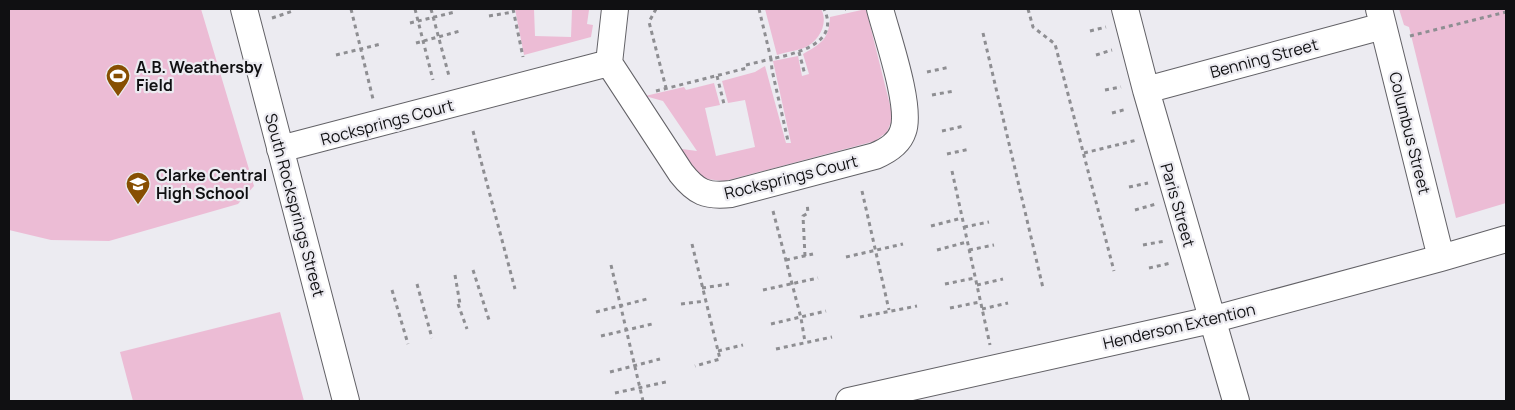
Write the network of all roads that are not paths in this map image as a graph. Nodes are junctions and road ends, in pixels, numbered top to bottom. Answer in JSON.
{"nodes":[{"id":1,"x":244,"y":9,"type":"edge"},
{"id":2,"x":615,"y":9,"type":"edge"},
{"id":3,"x":880,"y":9,"type":"edge"},
{"id":4,"x":1118,"y":17,"type":"edge"},
{"id":5,"x":1381,"y":17,"type":"edge"},
{"id":6,"x":609,"y":63,"type":"junction"},
{"id":7,"x":1135,"y":94,"type":"junction"},
{"id":8,"x":280,"y":149,"type":"junction"},
{"id":9,"x":1506,"y":239,"type":"edge"},
{"id":10,"x":1441,"y":258,"type":"junction"},
{"id":11,"x":1211,"y":320,"type":"junction"},
{"id":12,"x":932,"y":392,"type":"edge"},
{"id":13,"x":346,"y":401,"type":"edge"},
{"id":14,"x":849,"y":401,"type":"edge"},
{"id":15,"x":1236,"y":401,"type":"edge"}],
"edges":[{"from":1,"to":8,"type":"street","name":"South Rocksprings Street"},
{"from":2,"to":6,"type":"street"},
{"from":3,"to":6,"type":"street","name":"Rocksprings Court"},
{"from":4,"to":7,"type":"street","name":"Paris Street"},
{"from":5,"to":7,"type":"street","name":"Benning Street"},
{"from":5,"to":10,"type":"street","name":"Columbus Street"},
{"from":6,"to":8,"type":"street","name":"Rocksprings Court"},
{"from":7,"to":11,"type":"street","name":"Paris Street"},
{"from":8,"to":13,"type":"street","name":"South Rocksprings Street"},
{"from":9,"to":10,"type":"street","name":"Henderson Extention"},
{"from":10,"to":11,"type":"street","name":"Henderson Extention"},
{"from":11,"to":12,"type":"street","name":"Henderson Extention"},
{"from":11,"to":15,"type":"street","name":"Paris Street"},
{"from":12,"to":14,"type":"street","name":"Henderson Extention"}]}
